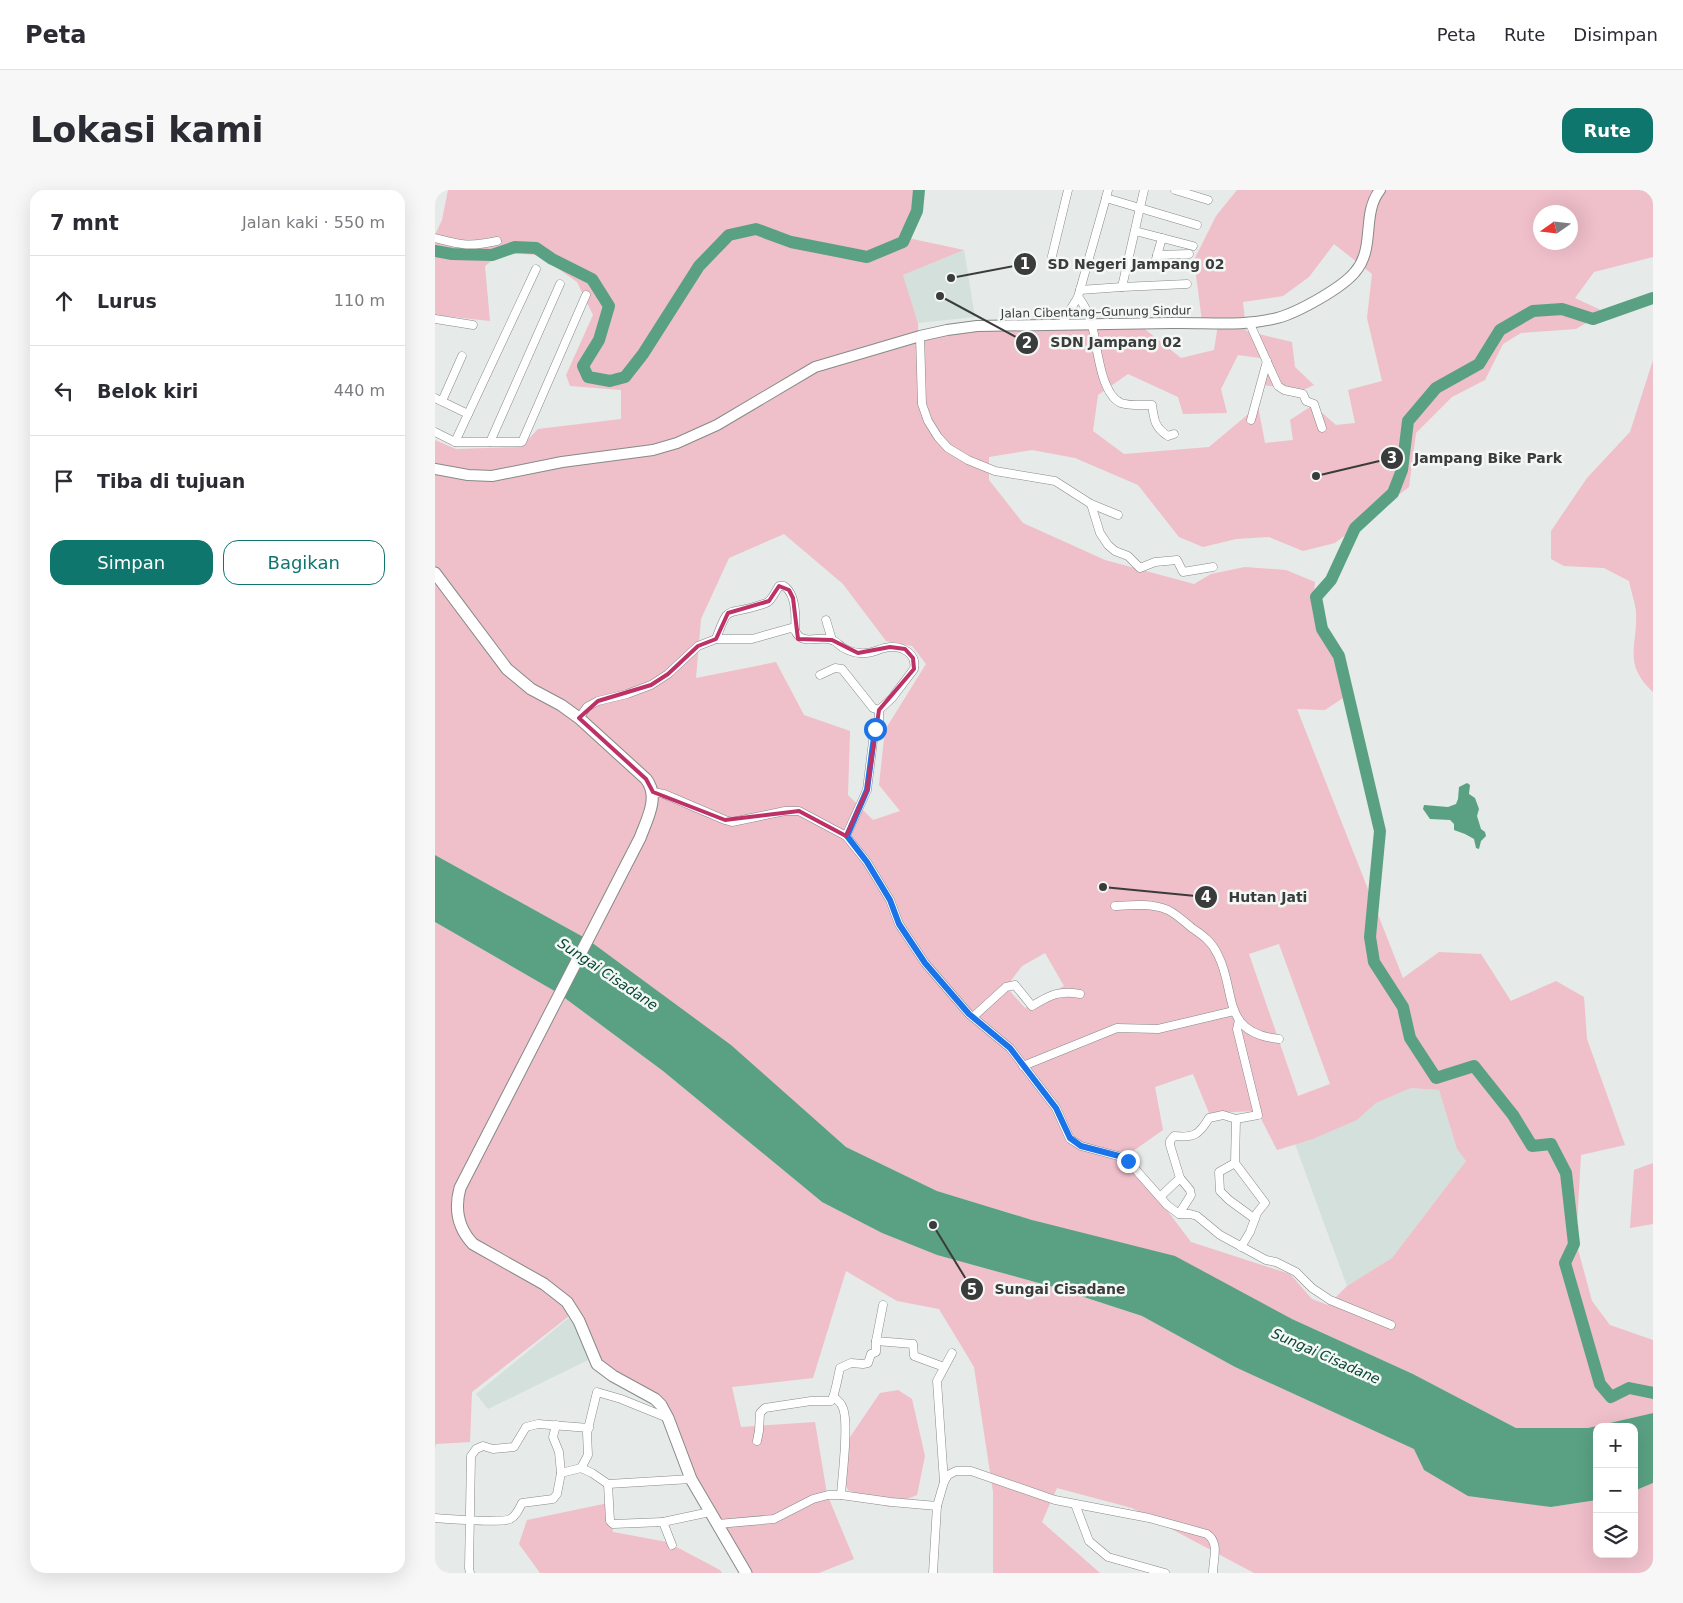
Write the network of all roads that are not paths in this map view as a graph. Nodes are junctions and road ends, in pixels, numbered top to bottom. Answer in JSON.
{"nodes":[{"id":1,"x":1068,"y":190,"type":"edge"},
{"id":2,"x":1144,"y":190,"type":"edge"},
{"id":3,"x":1175,"y":190,"type":"edge"},
{"id":4,"x":1380,"y":190,"type":"edge"},
{"id":5,"x":1107,"y":194,"type":"edge"},
{"id":6,"x":1209,"y":200,"type":"dead end"},
{"id":7,"x":1140,"y":208,"type":"junction"},
{"id":8,"x":1197,"y":225,"type":"dead end"},
{"id":9,"x":1135,"y":231,"type":"junction"},
{"id":10,"x":435,"y":238,"type":"edge"},
{"id":11,"x":1162,"y":238,"type":"junction"},
{"id":12,"x":497,"y":241,"type":"dead end"},
{"id":13,"x":1157,"y":254,"type":"junction"},
{"id":14,"x":1051,"y":256,"type":"dead end"},
{"id":15,"x":1154,"y":266,"type":"dead end"},
{"id":16,"x":537,"y":269,"type":"dead end"},
{"id":17,"x":560,"y":284,"type":"dead end"},
{"id":18,"x":1187,"y":284,"type":"dead end"},
{"id":19,"x":1121,"y":287,"type":"junction"},
{"id":20,"x":1079,"y":294,"type":"junction"},
{"id":21,"x":586,"y":295,"type":"dead end"},
{"id":22,"x":435,"y":319,"type":"edge"},
{"id":23,"x":1249,"y":322,"type":"junction"},
{"id":24,"x":473,"y":325,"type":"dead end"},
{"id":25,"x":1061,"y":325,"type":"junction"},
{"id":26,"x":1092,"y":325,"type":"junction"},
{"id":27,"x":920,"y":336,"type":"junction"},
{"id":28,"x":462,"y":356,"type":"dead end"},
{"id":29,"x":1267,"y":361,"type":"junction"},
{"id":30,"x":438,"y":400,"type":"edge"},
{"id":31,"x":468,"y":414,"type":"junction"},
{"id":32,"x":1251,"y":420,"type":"dead end"},
{"id":33,"x":1322,"y":428,"type":"dead end"},
{"id":34,"x":435,"y":432,"type":"edge"},
{"id":35,"x":1174,"y":434,"type":"dead end"},
{"id":36,"x":455,"y":442,"type":"junction"},
{"id":37,"x":490,"y":442,"type":"junction"},
{"id":38,"x":435,"y":469,"type":"edge"},
{"id":39,"x":1091,"y":504,"type":"junction"},
{"id":40,"x":1118,"y":515,"type":"dead end"},
{"id":41,"x":1213,"y":567,"type":"dead end"},
{"id":42,"x":435,"y":573,"type":"edge"},
{"id":43,"x":826,"y":620,"type":"dead end"},
{"id":44,"x":795,"y":630,"type":"junction"},
{"id":45,"x":716,"y":638,"type":"junction"},
{"id":46,"x":832,"y":640,"type":"junction"},
{"id":47,"x":820,"y":674,"type":"dead end"},
{"id":48,"x":879,"y":710,"type":"junction"},
{"id":49,"x":579,"y":718,"type":"junction"},
{"id":50,"x":653,"y":792,"type":"junction"},
{"id":51,"x":847,"y":836,"type":"junction"},
{"id":52,"x":1115,"y":906,"type":"dead end"},
{"id":53,"x":1080,"y":994,"type":"dead end"},
{"id":54,"x":1234,"y":1011,"type":"junction"},
{"id":55,"x":973,"y":1017,"type":"junction"},
{"id":56,"x":1239,"y":1020,"type":"junction"},
{"id":57,"x":1279,"y":1039,"type":"dead end"},
{"id":58,"x":1023,"y":1066,"type":"junction"},
{"id":59,"x":1236,"y":1119,"type":"junction"},
{"id":60,"x":1235,"y":1163,"type":"junction"},
{"id":61,"x":1179,"y":1178,"type":"junction"},
{"id":62,"x":1160,"y":1197,"type":"junction"},
{"id":63,"x":1179,"y":1214,"type":"junction"},
{"id":64,"x":1255,"y":1219,"type":"junction"},
{"id":65,"x":1241,"y":1246,"type":"junction"},
{"id":66,"x":883,"y":1305,"type":"dead end"},
{"id":67,"x":1391,"y":1325,"type":"dead end"},
{"id":68,"x":876,"y":1341,"type":"junction"},
{"id":69,"x":952,"y":1353,"type":"dead end"},
{"id":70,"x":944,"y":1367,"type":"junction"},
{"id":71,"x":834,"y":1397,"type":"junction"},
{"id":72,"x":668,"y":1418,"type":"junction"},
{"id":73,"x":556,"y":1425,"type":"junction"},
{"id":74,"x":589,"y":1428,"type":"junction"},
{"id":75,"x":757,"y":1441,"type":"dead end"},
{"id":76,"x":581,"y":1468,"type":"junction"},
{"id":77,"x":561,"y":1473,"type":"junction"},
{"id":78,"x":691,"y":1479,"type":"junction"},
{"id":79,"x":944,"y":1482,"type":"junction"},
{"id":80,"x":608,"y":1484,"type":"junction"},
{"id":81,"x":841,"y":1495,"type":"junction"},
{"id":82,"x":1075,"y":1504,"type":"junction"},
{"id":83,"x":937,"y":1506,"type":"junction"},
{"id":84,"x":710,"y":1512,"type":"junction"},
{"id":85,"x":435,"y":1518,"type":"edge"},
{"id":86,"x":470,"y":1519,"type":"junction"},
{"id":87,"x":663,"y":1522,"type":"junction"},
{"id":88,"x":718,"y":1524,"type":"junction"},
{"id":89,"x":672,"y":1545,"type":"dead end"},
{"id":90,"x":470,"y":1573,"type":"edge"},
{"id":91,"x":746,"y":1573,"type":"edge"},
{"id":92,"x":933,"y":1573,"type":"edge"},
{"id":93,"x":1165,"y":1573,"type":"edge"},
{"id":94,"x":1213,"y":1573,"type":"edge"}],
"edges":[{"from":1,"to":14,"type":"street"},
{"from":2,"to":7,"type":"street"},
{"from":3,"to":6,"type":"street"},
{"from":4,"to":23,"type":"street","name":"Jalan Cibentang–Gunung Sindur"},
{"from":5,"to":7,"type":"street"},
{"from":5,"to":20,"type":"street"},
{"from":7,"to":8,"type":"street"},
{"from":7,"to":9,"type":"street"},
{"from":9,"to":11,"type":"street"},
{"from":9,"to":19,"type":"street"},
{"from":10,"to":12,"type":"street"},
{"from":11,"to":13,"type":"street"},
{"from":11,"to":13,"type":"street"},
{"from":13,"to":15,"type":"street"},
{"from":16,"to":31,"type":"street"},
{"from":17,"to":37,"type":"street"},
{"from":18,"to":19,"type":"street"},
{"from":19,"to":20,"type":"street"},
{"from":20,"to":25,"type":"street"},
{"from":20,"to":26,"type":"street"},
{"from":21,"to":37,"type":"street"},
{"from":22,"to":24,"type":"street"},
{"from":23,"to":26,"type":"street","name":"Jalan Cibentang–Gunung Sindur"},
{"from":23,"to":29,"type":"street"},
{"from":25,"to":26,"type":"street","name":"Jalan Cibentang–Gunung Sindur"},
{"from":25,"to":27,"type":"street","name":"Jalan Cibentang–Gunung Sindur"},
{"from":26,"to":35,"type":"street"},
{"from":27,"to":38,"type":"street","name":"Jalan Cibentang–Gunung Sindur"},
{"from":27,"to":39,"type":"street"},
{"from":28,"to":30,"type":"street"},
{"from":29,"to":32,"type":"street"},
{"from":29,"to":33,"type":"street"},
{"from":30,"to":31,"type":"street"},
{"from":31,"to":36,"type":"street"},
{"from":34,"to":36,"type":"street"},
{"from":36,"to":37,"type":"street"},
{"from":39,"to":40,"type":"street"},
{"from":39,"to":41,"type":"street"},
{"from":42,"to":49,"type":"main road"},
{"from":43,"to":46,"type":"street"},
{"from":44,"to":45,"type":"street"},
{"from":44,"to":45,"type":"street"},
{"from":44,"to":46,"type":"street"},
{"from":45,"to":49,"type":"street"},
{"from":46,"to":48,"type":"street"},
{"from":47,"to":48,"type":"street"},
{"from":48,"to":51,"type":"street"},
{"from":49,"to":50,"type":"main road"},
{"from":50,"to":51,"type":"street"},
{"from":50,"to":72,"type":"main road"},
{"from":51,"to":55,"type":"street"},
{"from":52,"to":54,"type":"street"},
{"from":53,"to":55,"type":"street"},
{"from":54,"to":56,"type":"street"},
{"from":54,"to":58,"type":"street"},
{"from":55,"to":58,"type":"street"},
{"from":56,"to":57,"type":"street"},
{"from":56,"to":59,"type":"street"},
{"from":58,"to":62,"type":"street"},
{"from":59,"to":60,"type":"street"},
{"from":59,"to":61,"type":"street"},
{"from":60,"to":64,"type":"street"},
{"from":60,"to":64,"type":"street"},
{"from":61,"to":62,"type":"street"},
{"from":61,"to":63,"type":"street"},
{"from":62,"to":63,"type":"street"},
{"from":63,"to":65,"type":"street"},
{"from":64,"to":65,"type":"street"},
{"from":65,"to":67,"type":"street"},
{"from":66,"to":68,"type":"street"},
{"from":68,"to":70,"type":"street"},
{"from":68,"to":71,"type":"street"},
{"from":69,"to":70,"type":"street"},
{"from":70,"to":79,"type":"street"},
{"from":71,"to":75,"type":"street"},
{"from":71,"to":81,"type":"street"},
{"from":72,"to":74,"type":"street"},
{"from":72,"to":78,"type":"main road"},
{"from":73,"to":74,"type":"street"},
{"from":73,"to":77,"type":"street"},
{"from":73,"to":86,"type":"street"},
{"from":74,"to":76,"type":"street"},
{"from":76,"to":77,"type":"street"},
{"from":76,"to":80,"type":"street"},
{"from":77,"to":86,"type":"street"},
{"from":78,"to":80,"type":"street"},
{"from":78,"to":84,"type":"main road"},
{"from":79,"to":82,"type":"street"},
{"from":79,"to":83,"type":"street"},
{"from":80,"to":87,"type":"street"},
{"from":81,"to":83,"type":"street"},
{"from":81,"to":88,"type":"street"},
{"from":82,"to":93,"type":"street"},
{"from":82,"to":94,"type":"street"},
{"from":83,"to":92,"type":"street"},
{"from":84,"to":87,"type":"street"},
{"from":84,"to":88,"type":"main road"},
{"from":85,"to":86,"type":"street"},
{"from":86,"to":90,"type":"street"},
{"from":87,"to":89,"type":"street"},
{"from":88,"to":91,"type":"main road"}]}
